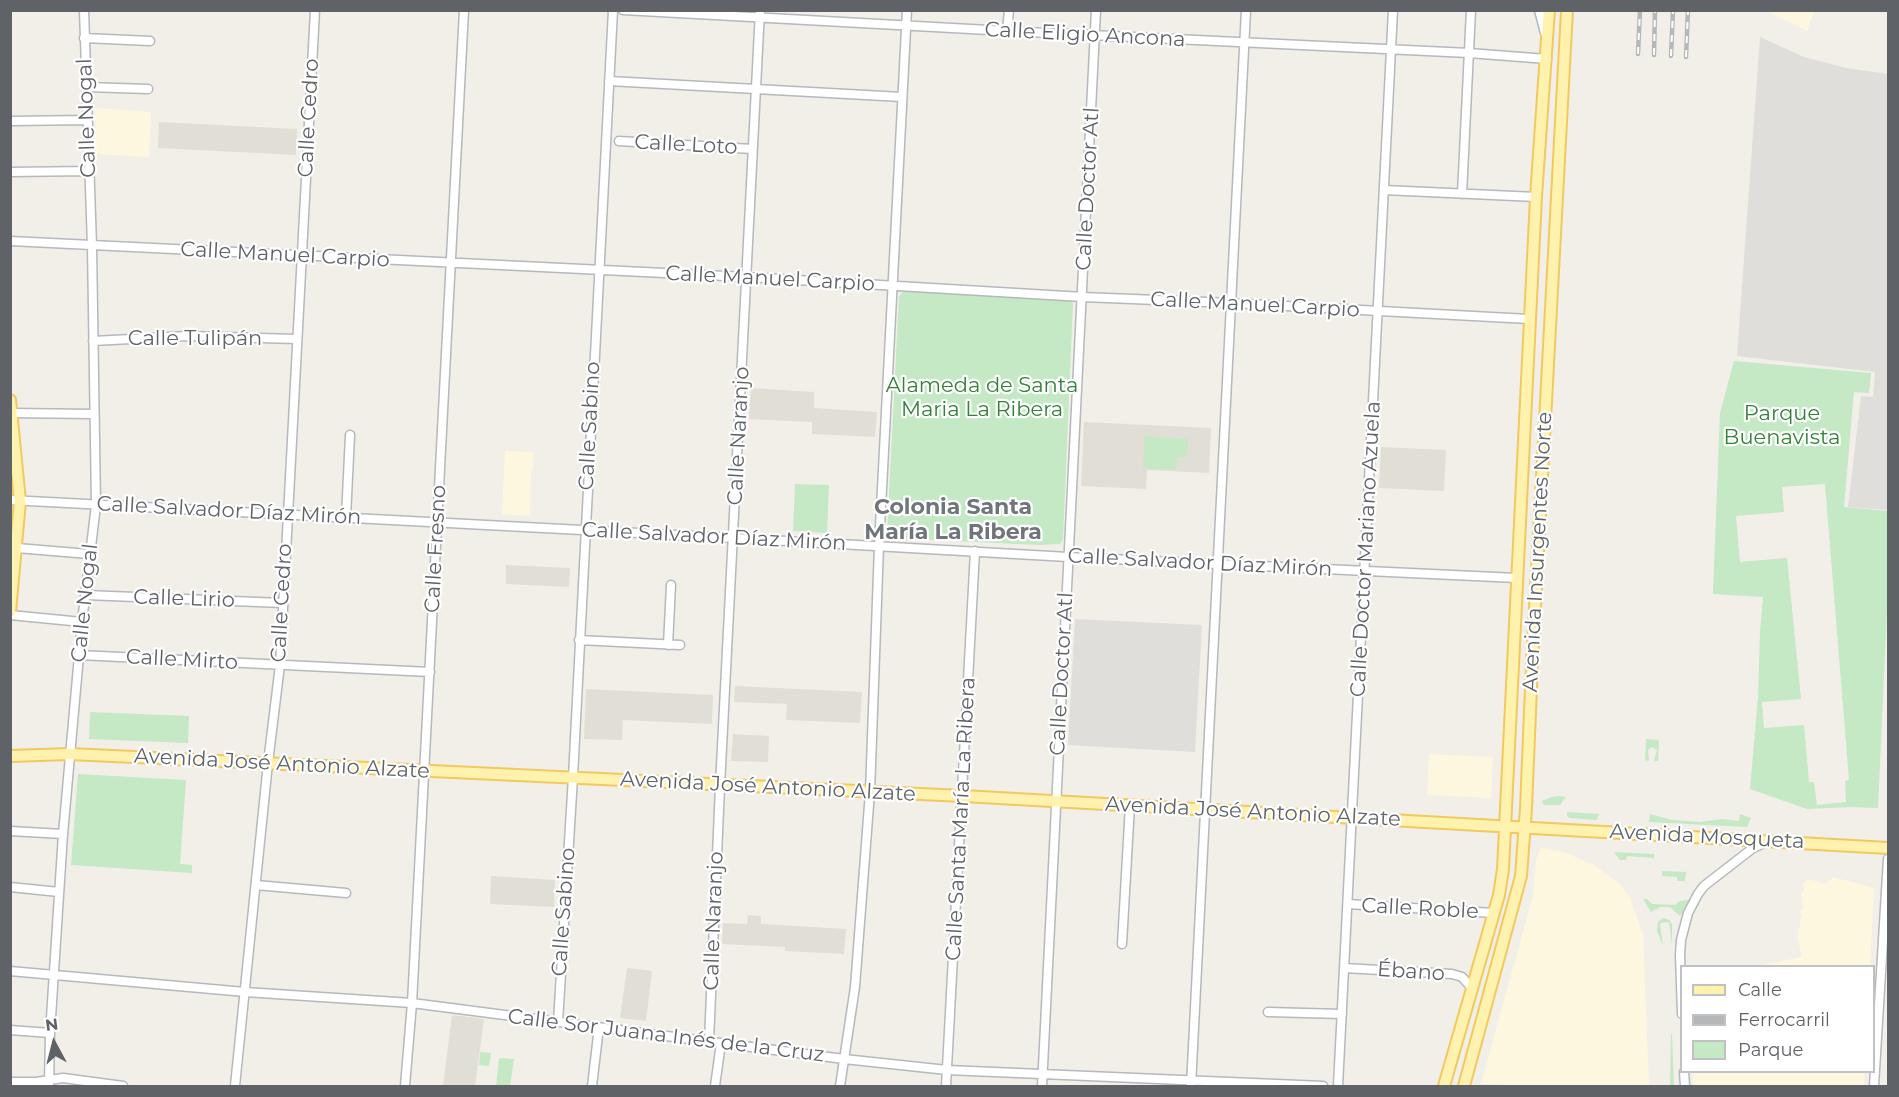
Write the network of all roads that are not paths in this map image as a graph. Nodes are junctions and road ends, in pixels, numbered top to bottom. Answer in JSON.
{"nodes":[{"id":1,"x":84,"y":10,"type":"edge"},
{"id":2,"x":315,"y":10,"type":"edge"},
{"id":3,"x":464,"y":10,"type":"edge"},
{"id":4,"x":613,"y":10,"type":"edge"},
{"id":5,"x":623,"y":10,"type":"edge"},
{"id":6,"x":908,"y":10,"type":"edge"},
{"id":7,"x":1009,"y":10,"type":"edge"},
{"id":8,"x":1096,"y":10,"type":"edge"},
{"id":9,"x":1246,"y":10,"type":"edge"},
{"id":10,"x":1393,"y":10,"type":"edge"},
{"id":11,"x":1471,"y":10,"type":"edge"},
{"id":12,"x":1539,"y":10,"type":"edge"},
{"id":13,"x":1549,"y":10,"type":"edge"},
{"id":14,"x":1567,"y":10,"type":"edge"},
{"id":15,"x":760,"y":14,"type":"edge"},
{"id":16,"x":907,"y":26,"type":"junction"},
{"id":17,"x":1007,"y":32,"type":"junction"},
{"id":18,"x":1095,"y":35,"type":"junction"},
{"id":19,"x":84,"y":38,"type":"junction"},
{"id":20,"x":150,"y":41,"type":"dead end"},
{"id":21,"x":1244,"y":42,"type":"junction"},
{"id":22,"x":1548,"y":43,"type":"junction"},
{"id":23,"x":1390,"y":49,"type":"junction"},
{"id":24,"x":1469,"y":53,"type":"junction"},
{"id":25,"x":1547,"y":59,"type":"junction"},
{"id":26,"x":609,"y":81,"type":"junction"},
{"id":27,"x":86,"y":87,"type":"junction"},
{"id":28,"x":148,"y":89,"type":"dead end"},
{"id":29,"x":755,"y":89,"type":"junction"},
{"id":30,"x":902,"y":98,"type":"junction"},
{"id":31,"x":87,"y":120,"type":"junction"},
{"id":32,"x":10,"y":121,"type":"edge"},
{"id":33,"x":619,"y":141,"type":"dead end"},
{"id":34,"x":752,"y":149,"type":"junction"},
{"id":35,"x":89,"y":171,"type":"junction"},
{"id":36,"x":10,"y":172,"type":"edge"},
{"id":37,"x":1384,"y":190,"type":"junction"},
{"id":38,"x":1462,"y":194,"type":"junction"},
{"id":39,"x":1536,"y":197,"type":"junction"},
{"id":40,"x":10,"y":241,"type":"edge"},
{"id":41,"x":92,"y":246,"type":"junction"},
{"id":42,"x":302,"y":256,"type":"junction"},
{"id":43,"x":450,"y":263,"type":"junction"},
{"id":44,"x":599,"y":271,"type":"junction"},
{"id":45,"x":746,"y":277,"type":"junction"},
{"id":46,"x":893,"y":286,"type":"junction"},
{"id":47,"x":1083,"y":297,"type":"junction"},
{"id":48,"x":1231,"y":303,"type":"junction"},
{"id":49,"x":1378,"y":311,"type":"junction"},
{"id":50,"x":1529,"y":319,"type":"junction"},
{"id":51,"x":297,"y":339,"type":"junction"},
{"id":52,"x":93,"y":341,"type":"junction"},
{"id":53,"x":10,"y":400,"type":"edge"},
{"id":54,"x":12,"y":413,"type":"edge"},
{"id":55,"x":93,"y":414,"type":"junction"},
{"id":56,"x":350,"y":435,"type":"dead end"},
{"id":57,"x":15,"y":500,"type":"edge"},
{"id":58,"x":96,"y":505,"type":"junction"},
{"id":59,"x":287,"y":515,"type":"junction"},
{"id":60,"x":346,"y":517,"type":"junction"},
{"id":61,"x":438,"y":522,"type":"junction"},
{"id":62,"x":585,"y":530,"type":"junction"},
{"id":63,"x":734,"y":538,"type":"junction"},
{"id":64,"x":879,"y":546,"type":"junction"},
{"id":65,"x":17,"y":548,"type":"junction"},
{"id":66,"x":975,"y":551,"type":"junction"},
{"id":67,"x":89,"y":554,"type":"junction"},
{"id":68,"x":1068,"y":557,"type":"junction"},
{"id":69,"x":1217,"y":564,"type":"junction"},
{"id":70,"x":1364,"y":571,"type":"junction"},
{"id":71,"x":1517,"y":578,"type":"junction"},
{"id":72,"x":671,"y":585,"type":"dead end"},
{"id":73,"x":86,"y":595,"type":"junction"},
{"id":74,"x":282,"y":603,"type":"junction"},
{"id":75,"x":10,"y":614,"type":"edge"},
{"id":76,"x":82,"y":622,"type":"junction"},
{"id":77,"x":579,"y":640,"type":"junction"},
{"id":78,"x":668,"y":645,"type":"junction"},
{"id":79,"x":681,"y":645,"type":"dead end"},
{"id":80,"x":79,"y":655,"type":"junction"},
{"id":81,"x":280,"y":665,"type":"junction"},
{"id":82,"x":430,"y":672,"type":"junction"},
{"id":83,"x":70,"y":754,"type":"junction"},
{"id":84,"x":10,"y":756,"type":"edge"},
{"id":85,"x":268,"y":763,"type":"junction"},
{"id":86,"x":424,"y":771,"type":"junction"},
{"id":87,"x":573,"y":777,"type":"junction"},
{"id":88,"x":720,"y":786,"type":"junction"},
{"id":89,"x":870,"y":792,"type":"junction"},
{"id":90,"x":963,"y":796,"type":"junction"},
{"id":91,"x":1056,"y":801,"type":"junction"},
{"id":92,"x":1130,"y":805,"type":"junction"},
{"id":93,"x":1205,"y":809,"type":"junction"},
{"id":94,"x":1352,"y":818,"type":"junction"},
{"id":95,"x":1505,"y":826,"type":"junction"},
{"id":96,"x":1525,"y":827,"type":"junction"},
{"id":97,"x":10,"y":831,"type":"edge"},
{"id":98,"x":63,"y":834,"type":"junction"},
{"id":99,"x":1771,"y":841,"type":"junction"},
{"id":100,"x":1888,"y":848,"type":"edge"},
{"id":101,"x":1888,"y":859,"type":"edge"},
{"id":102,"x":256,"y":885,"type":"junction"},
{"id":103,"x":10,"y":887,"type":"edge"},
{"id":104,"x":59,"y":892,"type":"junction"},
{"id":105,"x":346,"y":893,"type":"dead end"},
{"id":106,"x":1348,"y":904,"type":"junction"},
{"id":107,"x":1493,"y":913,"type":"junction"},
{"id":108,"x":1122,"y":944,"type":"dead end"},
{"id":109,"x":1680,"y":965,"type":"edge"},
{"id":110,"x":1344,"y":968,"type":"junction"},
{"id":111,"x":10,"y":971,"type":"edge"},
{"id":112,"x":54,"y":975,"type":"junction"},
{"id":113,"x":1884,"y":985,"type":"edge"},
{"id":114,"x":1472,"y":988,"type":"junction"},
{"id":115,"x":245,"y":992,"type":"junction"},
{"id":116,"x":412,"y":1004,"type":"junction"},
{"id":117,"x":1268,"y":1011,"type":"dead end"},
{"id":118,"x":1342,"y":1014,"type":"junction"},
{"id":119,"x":558,"y":1022,"type":"junction"},
{"id":120,"x":599,"y":1027,"type":"junction"},
{"id":121,"x":10,"y":1030,"type":"edge"},
{"id":122,"x":50,"y":1033,"type":"junction"},
{"id":123,"x":709,"y":1041,"type":"junction"},
{"id":124,"x":721,"y":1043,"type":"junction"},
{"id":125,"x":844,"y":1059,"type":"junction"},
{"id":126,"x":947,"y":1070,"type":"junction"},
{"id":127,"x":1042,"y":1075,"type":"junction"},
{"id":128,"x":10,"y":1082,"type":"edge"},
{"id":129,"x":49,"y":1083,"type":"edge"},
{"id":130,"x":1191,"y":1083,"type":"edge"},
{"id":131,"x":1262,"y":1085,"type":"edge"},
{"id":132,"x":123,"y":1086,"type":"edge"},
{"id":133,"x":235,"y":1086,"type":"edge"},
{"id":134,"x":405,"y":1086,"type":"edge"},
{"id":135,"x":592,"y":1086,"type":"edge"},
{"id":136,"x":715,"y":1086,"type":"edge"},
{"id":137,"x":840,"y":1086,"type":"edge"},
{"id":138,"x":946,"y":1086,"type":"edge"},
{"id":139,"x":1042,"y":1086,"type":"edge"},
{"id":140,"x":1323,"y":1086,"type":"edge"},
{"id":141,"x":1338,"y":1086,"type":"edge"},
{"id":142,"x":1443,"y":1086,"type":"edge"},
{"id":143,"x":1464,"y":1086,"type":"edge"},
{"id":144,"x":1874,"y":1086,"type":"edge"}],
"edges":[{"from":1,"to":19,"type":"street","name":"Calle Nogal"},
{"from":2,"to":42,"type":"street","name":"Calle Cedro"},
{"from":3,"to":43,"type":"street","name":"Calle Fresno"},
{"from":4,"to":26,"type":"street","name":"Calle Sabino"},
{"from":5,"to":15,"type":"street","name":"Calle Eligio Ancona"},
{"from":6,"to":16,"type":"street"},
{"from":7,"to":17,"type":"street"},
{"from":8,"to":18,"type":"street","name":"Calle Doctor Atl"},
{"from":9,"to":21,"type":"street"},
{"from":10,"to":23,"type":"street","name":"Calle Doctor Mariano Azuela"},
{"from":11,"to":24,"type":"street"},
{"from":12,"to":22,"type":"street","name":"Avenida Insurgentes Norte"},
{"from":13,"to":22,"type":"main road","name":"Avenida Insurgentes Norte"},
{"from":14,"to":96,"type":"main road","name":"Avenida Insurgentes Norte"},
{"from":15,"to":16,"type":"street","name":"Calle Eligio Ancona"},
{"from":15,"to":29,"type":"street","name":"Calle Naranjo"},
{"from":16,"to":17,"type":"street","name":"Calle Eligio Ancona"},
{"from":16,"to":30,"type":"street"},
{"from":17,"to":18,"type":"street","name":"Calle Eligio Ancona"},
{"from":18,"to":21,"type":"street","name":"Calle Eligio Ancona"},
{"from":18,"to":47,"type":"street","name":"Calle Doctor Atl"},
{"from":19,"to":20,"type":"street"},
{"from":19,"to":27,"type":"street","name":"Calle Nogal"},
{"from":21,"to":23,"type":"street","name":"Calle Eligio Ancona"},
{"from":21,"to":48,"type":"street"},
{"from":22,"to":25,"type":"main road","name":"Avenida Insurgentes Norte"},
{"from":23,"to":24,"type":"street","name":"Calle Eligio Ancona"},
{"from":23,"to":37,"type":"street","name":"Calle Doctor Mariano Azuela"},
{"from":24,"to":25,"type":"street","name":"Calle Eligio Ancona"},
{"from":24,"to":38,"type":"street"},
{"from":25,"to":39,"type":"main road","name":"Avenida Insurgentes Norte"},
{"from":26,"to":29,"type":"street"},
{"from":26,"to":44,"type":"street","name":"Calle Sabino"},
{"from":27,"to":28,"type":"street"},
{"from":27,"to":31,"type":"street","name":"Calle Nogal"},
{"from":29,"to":30,"type":"street"},
{"from":29,"to":34,"type":"street","name":"Calle Naranjo"},
{"from":30,"to":46,"type":"street"},
{"from":31,"to":32,"type":"street"},
{"from":31,"to":35,"type":"street","name":"Calle Nogal"},
{"from":33,"to":34,"type":"street","name":"Calle Loto"},
{"from":34,"to":45,"type":"street","name":"Calle Naranjo"},
{"from":35,"to":36,"type":"street"},
{"from":35,"to":41,"type":"street","name":"Calle Nogal"},
{"from":37,"to":38,"type":"street"},
{"from":37,"to":49,"type":"street","name":"Calle Doctor Mariano Azuela"},
{"from":38,"to":39,"type":"street"},
{"from":39,"to":50,"type":"main road","name":"Avenida Insurgentes Norte"},
{"from":40,"to":41,"type":"street","name":"Calle Manuel Carpio"},
{"from":41,"to":42,"type":"street","name":"Calle Manuel Carpio"},
{"from":41,"to":52,"type":"street","name":"Calle Nogal"},
{"from":42,"to":43,"type":"street","name":"Calle Manuel Carpio"},
{"from":42,"to":51,"type":"street","name":"Calle Cedro"},
{"from":43,"to":44,"type":"street","name":"Calle Manuel Carpio"},
{"from":43,"to":61,"type":"street","name":"Calle Fresno"},
{"from":44,"to":45,"type":"street","name":"Calle Manuel Carpio"},
{"from":44,"to":62,"type":"street","name":"Calle Sabino"},
{"from":45,"to":46,"type":"street","name":"Calle Manuel Carpio"},
{"from":45,"to":63,"type":"street","name":"Calle Naranjo"},
{"from":46,"to":47,"type":"street","name":"Calle Manuel Carpio"},
{"from":46,"to":64,"type":"street"},
{"from":47,"to":48,"type":"street","name":"Calle Manuel Carpio"},
{"from":47,"to":68,"type":"street","name":"Calle Doctor Atl"},
{"from":48,"to":49,"type":"street","name":"Calle Manuel Carpio"},
{"from":48,"to":69,"type":"street"},
{"from":49,"to":50,"type":"street","name":"Calle Manuel Carpio"},
{"from":49,"to":70,"type":"street","name":"Calle Doctor Mariano Azuela"},
{"from":50,"to":71,"type":"main road","name":"Avenida Insurgentes Norte"},
{"from":51,"to":52,"type":"street","name":"Calle Tulipán"},
{"from":51,"to":59,"type":"street","name":"Calle Cedro"},
{"from":52,"to":55,"type":"street","name":"Calle Nogal"},
{"from":53,"to":54,"type":"main road"},
{"from":54,"to":55,"type":"street"},
{"from":54,"to":57,"type":"main road"},
{"from":55,"to":58,"type":"street","name":"Calle Nogal"},
{"from":56,"to":60,"type":"street"},
{"from":57,"to":58,"type":"street","name":"Calle Salvador Díaz Mirón"},
{"from":57,"to":65,"type":"main road"},
{"from":58,"to":59,"type":"street","name":"Calle Salvador Díaz Mirón"},
{"from":58,"to":67,"type":"street","name":"Calle Nogal"},
{"from":59,"to":60,"type":"street","name":"Calle Salvador Díaz Mirón"},
{"from":59,"to":74,"type":"street","name":"Calle Cedro"},
{"from":60,"to":61,"type":"street","name":"Calle Salvador Díaz Mirón"},
{"from":61,"to":62,"type":"street","name":"Calle Salvador Díaz Mirón"},
{"from":61,"to":82,"type":"street","name":"Calle Fresno"},
{"from":62,"to":63,"type":"street","name":"Calle Salvador Díaz Mirón"},
{"from":62,"to":77,"type":"street","name":"Calle Sabino"},
{"from":63,"to":64,"type":"street","name":"Calle Salvador Díaz Mirón"},
{"from":63,"to":88,"type":"street","name":"Calle Naranjo"},
{"from":64,"to":66,"type":"street","name":"Calle Salvador Díaz Mirón"},
{"from":64,"to":89,"type":"street"},
{"from":65,"to":67,"type":"street"},
{"from":65,"to":75,"type":"main road"},
{"from":66,"to":68,"type":"street","name":"Calle Salvador Díaz Mirón"},
{"from":66,"to":90,"type":"street","name":"Calle Santa María La Ribera"},
{"from":67,"to":73,"type":"street","name":"Calle Nogal"},
{"from":68,"to":69,"type":"street","name":"Calle Salvador Díaz Mirón"},
{"from":68,"to":91,"type":"street","name":"Calle Doctor Atl"},
{"from":69,"to":70,"type":"street","name":"Calle Salvador Díaz Mirón"},
{"from":69,"to":93,"type":"street"},
{"from":70,"to":71,"type":"street","name":"Calle Salvador Díaz Mirón"},
{"from":70,"to":94,"type":"street","name":"Calle Doctor Mariano Azuela"},
{"from":71,"to":95,"type":"main road","name":"Avenida Insurgentes Norte"},
{"from":72,"to":78,"type":"street"},
{"from":73,"to":74,"type":"street","name":"Calle Lirio"},
{"from":73,"to":76,"type":"street","name":"Calle Nogal"},
{"from":74,"to":81,"type":"street","name":"Calle Cedro"},
{"from":75,"to":76,"type":"street"},
{"from":76,"to":80,"type":"street","name":"Calle Nogal"},
{"from":77,"to":78,"type":"street"},
{"from":77,"to":87,"type":"street","name":"Calle Sabino"},
{"from":78,"to":79,"type":"street"},
{"from":80,"to":81,"type":"street","name":"Calle Mirto"},
{"from":80,"to":83,"type":"street","name":"Calle Nogal"},
{"from":81,"to":82,"type":"street","name":"Calle Mirto"},
{"from":81,"to":85,"type":"street","name":"Calle Cedro"},
{"from":82,"to":86,"type":"street","name":"Calle Fresno"},
{"from":83,"to":84,"type":"main road","name":"Avenida José Antonio Alzate"},
{"from":83,"to":85,"type":"main road","name":"Avenida José Antonio Alzate"},
{"from":83,"to":98,"type":"street","name":"Calle Nogal"},
{"from":85,"to":86,"type":"main road","name":"Avenida José Antonio Alzate"},
{"from":85,"to":102,"type":"street","name":"Calle Cedro"},
{"from":86,"to":87,"type":"main road","name":"Avenida José Antonio Alzate"},
{"from":86,"to":116,"type":"street","name":"Calle Fresno"},
{"from":87,"to":88,"type":"main road","name":"Avenida José Antonio Alzate"},
{"from":87,"to":119,"type":"street","name":"Calle Sabino"},
{"from":88,"to":89,"type":"main road","name":"Avenida José Antonio Alzate"},
{"from":88,"to":123,"type":"street","name":"Calle Naranjo"},
{"from":89,"to":90,"type":"main road","name":"Avenida José Antonio Alzate"},
{"from":89,"to":125,"type":"street"},
{"from":90,"to":91,"type":"main road","name":"Avenida José Antonio Alzate"},
{"from":90,"to":126,"type":"street","name":"Calle Santa María La Ribera"},
{"from":91,"to":92,"type":"main road","name":"Avenida José Antonio Alzate"},
{"from":91,"to":127,"type":"street","name":"Calle Doctor Atl"},
{"from":92,"to":93,"type":"main road","name":"Avenida José Antonio Alzate"},
{"from":92,"to":108,"type":"street"},
{"from":93,"to":94,"type":"main road","name":"Avenida José Antonio Alzate"},
{"from":93,"to":130,"type":"street"},
{"from":94,"to":95,"type":"main road","name":"Avenida José Antonio Alzate"},
{"from":94,"to":106,"type":"street","name":"Calle Doctor Mariano Azuela"},
{"from":95,"to":96,"type":"main road","name":"Avenida José Antonio Alzate"},
{"from":95,"to":107,"type":"main road","name":"Avenida Insurgentes Norte"},
{"from":96,"to":99,"type":"main road","name":"Avenida Mosqueta"},
{"from":96,"to":143,"type":"main road","name":"Avenida Insurgentes Norte"},
{"from":97,"to":98,"type":"street"},
{"from":98,"to":104,"type":"street","name":"Calle Nogal"},
{"from":99,"to":100,"type":"main road","name":"Avenida Mosqueta"},
{"from":99,"to":109,"type":"street"},
{"from":101,"to":113,"type":"street"},
{"from":102,"to":105,"type":"street"},
{"from":102,"to":115,"type":"street","name":"Calle Cedro"},
{"from":103,"to":104,"type":"street"},
{"from":104,"to":112,"type":"street","name":"Calle Nogal"},
{"from":106,"to":107,"type":"street","name":"Calle Roble"},
{"from":106,"to":110,"type":"street","name":"Calle Doctor Mariano Azuela"},
{"from":107,"to":114,"type":"main road","name":"Avenida Insurgentes Norte"},
{"from":110,"to":114,"type":"street","name":"Ébano"},
{"from":110,"to":118,"type":"street","name":"Calle Doctor Mariano Azuela"},
{"from":111,"to":112,"type":"street","name":"Calle Sor Juana Inés de la Cruz"},
{"from":112,"to":115,"type":"street","name":"Calle Sor Juana Inés de la Cruz"},
{"from":112,"to":122,"type":"street","name":"Calle Nogal"},
{"from":113,"to":144,"type":"street"},
{"from":114,"to":142,"type":"main road","name":"Avenida Insurgentes Norte"},
{"from":115,"to":116,"type":"street","name":"Calle Sor Juana Inés de la Cruz"},
{"from":115,"to":133,"type":"street","name":"Calle Cedro"},
{"from":116,"to":119,"type":"street","name":"Calle Sor Juana Inés de la Cruz"},
{"from":116,"to":134,"type":"street","name":"Calle Fresno"},
{"from":117,"to":118,"type":"street"},
{"from":118,"to":141,"type":"street","name":"Calle Doctor Mariano Azuela"},
{"from":119,"to":120,"type":"street","name":"Calle Sor Juana Inés de la Cruz"},
{"from":120,"to":123,"type":"street","name":"Calle Sor Juana Inés de la Cruz"},
{"from":120,"to":135,"type":"street"},
{"from":121,"to":122,"type":"street"},
{"from":122,"to":129,"type":"street","name":"Calle Nogal"},
{"from":123,"to":124,"type":"street","name":"Calle Sor Juana Inés de la Cruz"},
{"from":124,"to":125,"type":"street","name":"Calle Sor Juana Inés de la Cruz"},
{"from":124,"to":136,"type":"street"},
{"from":125,"to":126,"type":"street","name":"Calle Sor Juana Inés de la Cruz"},
{"from":125,"to":137,"type":"street"},
{"from":126,"to":127,"type":"street","name":"Calle Sor Juana Inés de la Cruz"},
{"from":126,"to":138,"type":"street","name":"Calle Santa María La Ribera"},
{"from":127,"to":130,"type":"street","name":"Calle Sor Juana Inés de la Cruz"},
{"from":127,"to":139,"type":"street","name":"Calle Doctor Atl"},
{"from":128,"to":129,"type":"street"},
{"from":129,"to":132,"type":"street"},
{"from":130,"to":131,"type":"street","name":"Calle Sor Juana Inés de la Cruz"},
{"from":131,"to":140,"type":"street","name":"Calle Sor Juana Inés de la Cruz"}]}
